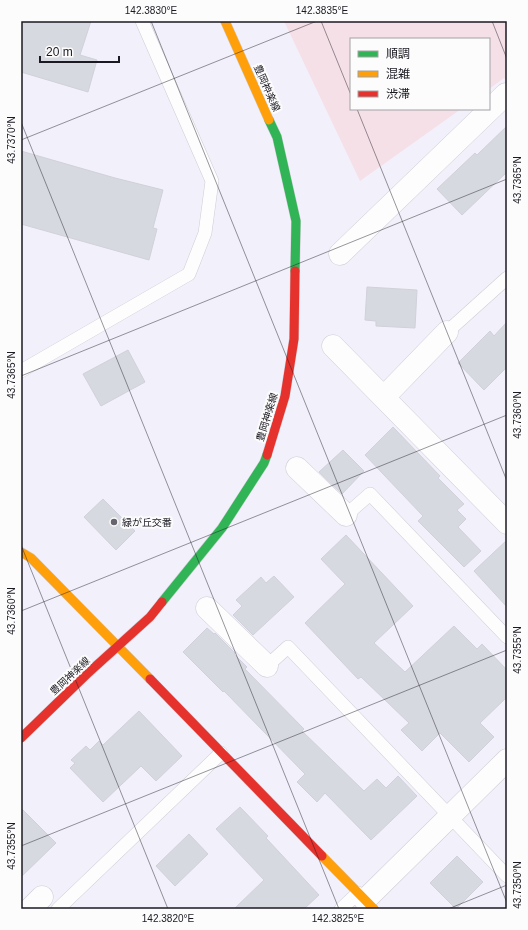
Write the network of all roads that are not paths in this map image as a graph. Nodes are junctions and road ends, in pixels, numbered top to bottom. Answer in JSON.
{"nodes":[{"id":1,"x":142,"y":21,"type":"edge"},
{"id":2,"x":225,"y":21,"type":"edge"},
{"id":3,"x":507,"y":95,"type":"edge"},
{"id":4,"x":490,"y":109,"type":"edge"},
{"id":5,"x":489,"y":110,"type":"edge"},
{"id":6,"x":340,"y":254,"type":"dead end"},
{"id":7,"x":507,"y":278,"type":"edge"},
{"id":8,"x":447,"y":332,"type":"joint"},
{"id":9,"x":333,"y":346,"type":"dead end"},
{"id":10,"x":21,"y":372,"type":"edge"},
{"id":11,"x":384,"y":397,"type":"junction"},
{"id":12,"x":298,"y":468,"type":"dead end"},
{"id":13,"x":346,"y":515,"type":"joint"},
{"id":14,"x":507,"y":523,"type":"edge"},
{"id":15,"x":21,"y":552,"type":"edge"},
{"id":16,"x":207,"y":608,"type":"dead end"},
{"id":17,"x":507,"y":637,"type":"edge"},
{"id":18,"x":118,"y":647,"type":"junction"},
{"id":19,"x":267,"y":666,"type":"joint"},
{"id":20,"x":21,"y":738,"type":"edge"},
{"id":21,"x":221,"y":753,"type":"junction"},
{"id":22,"x":507,"y":760,"type":"edge"},
{"id":23,"x":450,"y":816,"type":"junction"},
{"id":24,"x":507,"y":876,"type":"edge"},
{"id":25,"x":366,"y":901,"type":"edge"},
{"id":26,"x":46,"y":906,"type":"edge"},
{"id":27,"x":341,"y":909,"type":"edge"}],
"edges":[{"from":1,"to":10,"type":"lane"},
{"from":2,"to":18,"type":"street","name":"豊岡神楽線"},
{"from":3,"to":4,"type":"street"},
{"from":5,"to":6,"type":"street"},
{"from":7,"to":8,"type":"lane"},
{"from":8,"to":11,"type":"street"},
{"from":9,"to":11,"type":"street"},
{"from":11,"to":14,"type":"street"},
{"from":12,"to":13,"type":"street"},
{"from":13,"to":17,"type":"lane"},
{"from":15,"to":18,"type":"street"},
{"from":16,"to":19,"type":"street"},
{"from":18,"to":20,"type":"street","name":"豊岡神楽線"},
{"from":18,"to":21,"type":"street"},
{"from":19,"to":23,"type":"lane"},
{"from":21,"to":25,"type":"street"},
{"from":21,"to":26,"type":"lane"},
{"from":22,"to":23,"type":"street"},
{"from":23,"to":24,"type":"lane"},
{"from":23,"to":25,"type":"street"},
{"from":25,"to":27,"type":"lane"}]}
